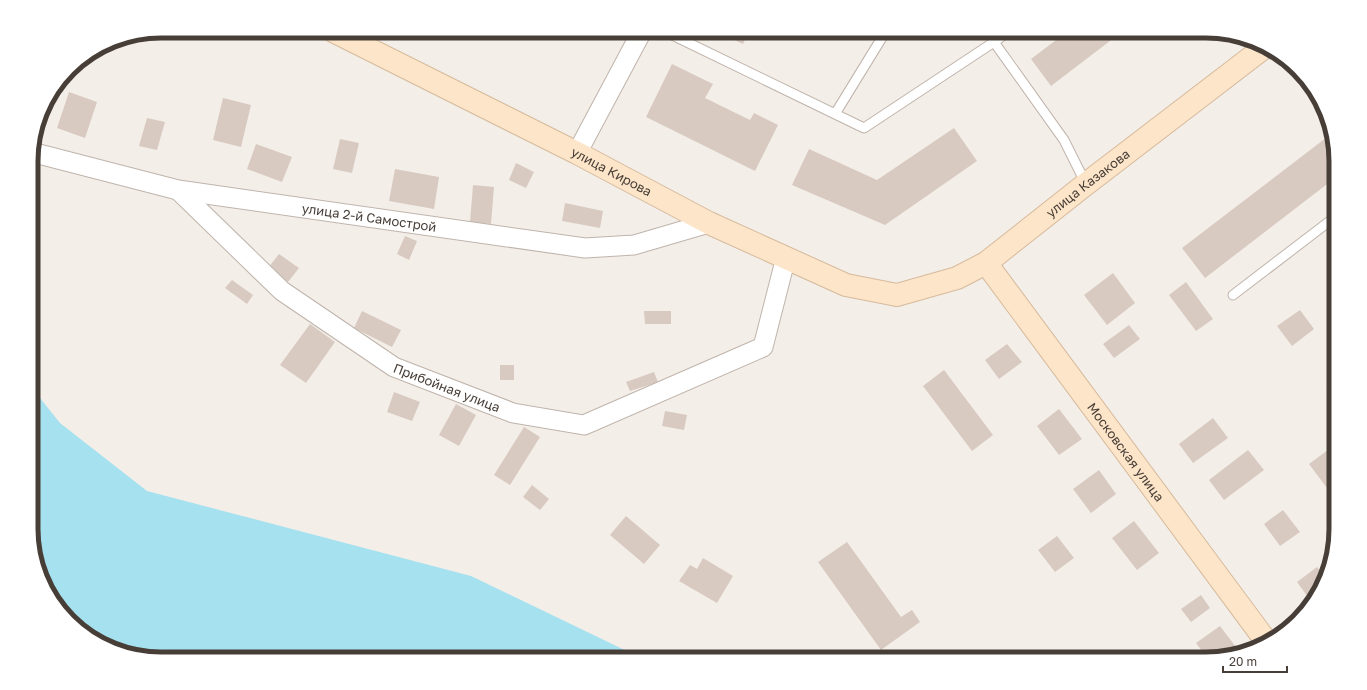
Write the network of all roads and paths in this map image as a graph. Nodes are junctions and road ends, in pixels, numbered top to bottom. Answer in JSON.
{"nodes":[{"id":1,"x":347,"y":38,"type":"edge"},
{"id":2,"x":638,"y":38,"type":"edge"},
{"id":3,"x":678,"y":38,"type":"edge"},
{"id":4,"x":882,"y":38,"type":"edge"},
{"id":5,"x":1000,"y":38,"type":"edge"},
{"id":6,"x":994,"y":42,"type":"junction"},
{"id":7,"x":1260,"y":51,"type":"edge"},
{"id":8,"x":834,"y":114,"type":"junction"},
{"id":9,"x":577,"y":153,"type":"junction"},
{"id":10,"x":38,"y":154,"type":"edge"},
{"id":11,"x":1086,"y":184,"type":"junction"},
{"id":12,"x":178,"y":190,"type":"junction"},
{"id":13,"x":1329,"y":222,"type":"edge"},
{"id":14,"x":709,"y":223,"type":"junction"},
{"id":15,"x":786,"y":257,"type":"junction"},
{"id":16,"x":986,"y":263,"type":"junction"},
{"id":17,"x":897,"y":295,"type":"joint"},
{"id":18,"x":1233,"y":295,"type":"dead end"},
{"id":19,"x":1263,"y":638,"type":"edge"}],
"edges":[{"from":1,"to":9,"type":"main road","name":"улица Кирова"},
{"from":2,"to":9,"type":"street"},
{"from":3,"to":8,"type":"lane"},
{"from":4,"to":8,"type":"lane"},
{"from":5,"to":6,"type":"lane"},
{"from":6,"to":8,"type":"lane"},
{"from":6,"to":11,"type":"lane"},
{"from":7,"to":11,"type":"main road","name":"улица Казакова"},
{"from":9,"to":14,"type":"main road","name":"улица Кирова"},
{"from":10,"to":12,"type":"street","name":"улица 2-й Самострой"},
{"from":11,"to":16,"type":"main road","name":"улица Казакова"},
{"from":12,"to":14,"type":"street","name":"улица 2-й Самострой"},
{"from":12,"to":15,"type":"street","name":"Прибойная улица"},
{"from":13,"to":18,"type":"lane"},
{"from":14,"to":15,"type":"main road","name":"улица Кирова"},
{"from":15,"to":17,"type":"main road","name":"улица Кирова"},
{"from":16,"to":17,"type":"main road","name":"улица Казакова"},
{"from":16,"to":19,"type":"main road","name":"Московская улица"}]}
